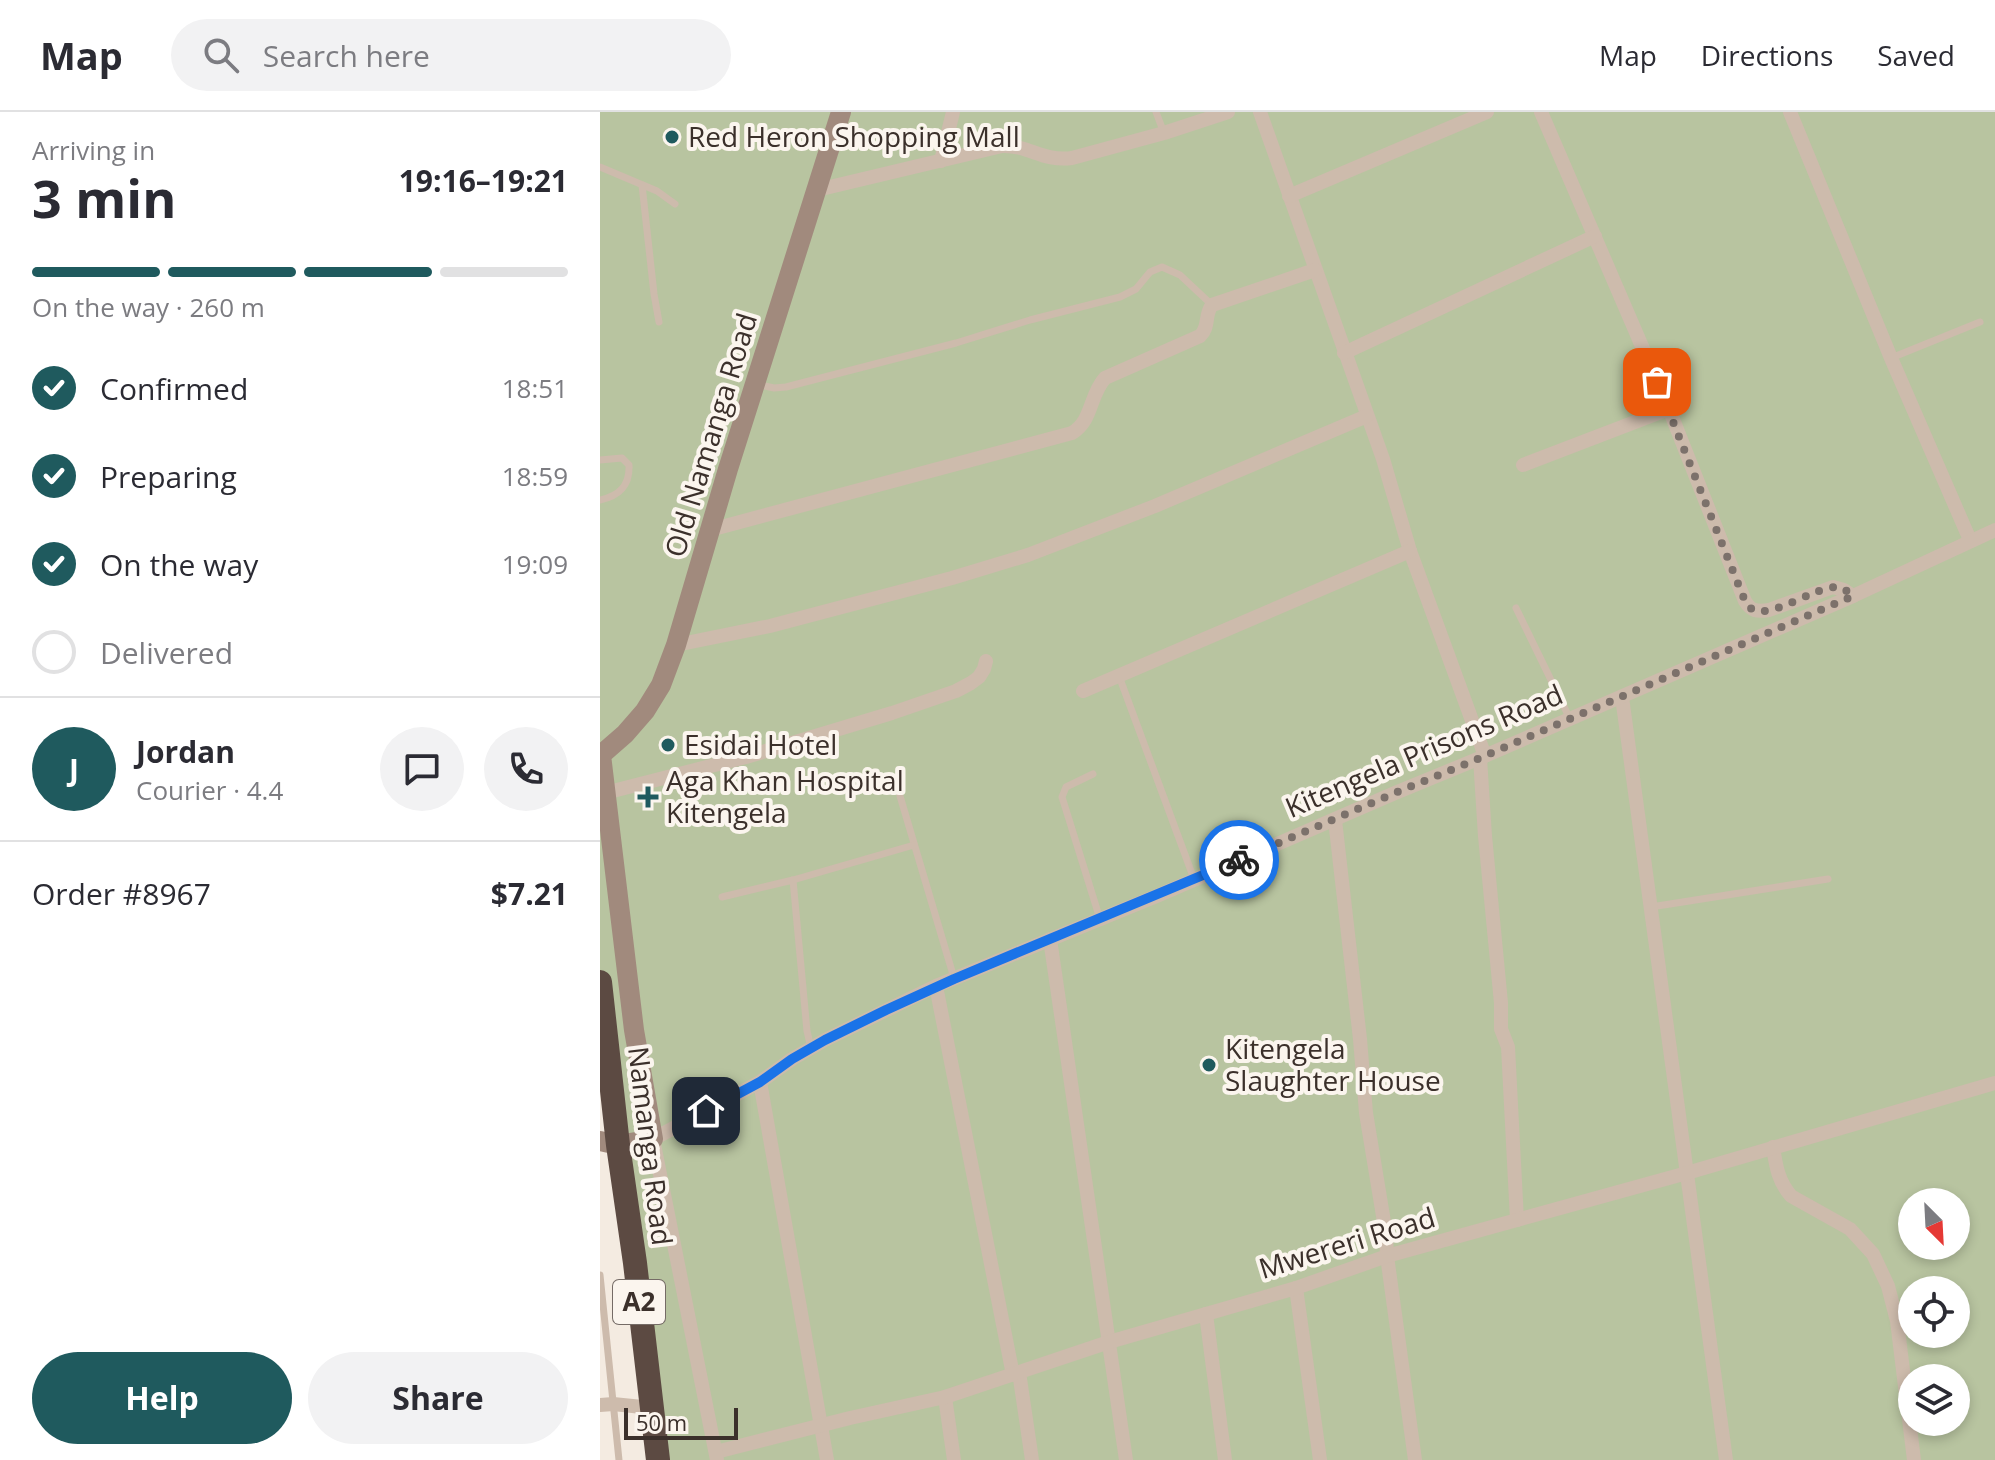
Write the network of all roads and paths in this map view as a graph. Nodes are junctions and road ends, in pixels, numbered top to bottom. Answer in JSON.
{"nodes":[{"id":1,"x":841,"y":112,"type":"edge"},
{"id":2,"x":953,"y":112,"type":"edge"},
{"id":3,"x":1156,"y":112,"type":"edge"},
{"id":4,"x":1228,"y":112,"type":"edge"},
{"id":5,"x":1260,"y":112,"type":"edge"},
{"id":6,"x":1487,"y":112,"type":"edge"},
{"id":7,"x":1541,"y":112,"type":"edge"},
{"id":8,"x":1790,"y":112,"type":"edge"},
{"id":9,"x":1164,"y":133,"type":"junction"},
{"id":10,"x":941,"y":161,"type":"junction"},
{"id":11,"x":600,"y":167,"type":"edge"},
{"id":12,"x":642,"y":185,"type":"junction"},
{"id":13,"x":817,"y":190,"type":"junction"},
{"id":14,"x":1289,"y":196,"type":"junction"},
{"id":15,"x":675,"y":204,"type":"dead end"},
{"id":16,"x":1595,"y":236,"type":"junction"},
{"id":17,"x":1315,"y":270,"type":"junction"},
{"id":18,"x":1212,"y":305,"type":"junction"},
{"id":19,"x":659,"y":322,"type":"dead end"},
{"id":20,"x":1980,"y":322,"type":"dead end"},
{"id":21,"x":1344,"y":353,"type":"junction"},
{"id":22,"x":1891,"y":358,"type":"junction"},
{"id":23,"x":755,"y":384,"type":"junction"},
{"id":24,"x":1669,"y":409,"type":"junction"},
{"id":25,"x":1367,"y":416,"type":"junction"},
{"id":26,"x":600,"y":460,"type":"edge"},
{"id":27,"x":1523,"y":465,"type":"dead end"},
{"id":28,"x":600,"y":500,"type":"edge"},
{"id":29,"x":710,"y":530,"type":"junction"},
{"id":30,"x":1995,"y":530,"type":"edge"},
{"id":31,"x":1970,"y":540,"type":"junction"},
{"id":32,"x":1410,"y":551,"type":"junction"},
{"id":33,"x":1853,"y":596,"type":"junction"},
{"id":34,"x":1516,"y":608,"type":"dead end"},
{"id":35,"x":676,"y":645,"type":"junction"},
{"id":36,"x":986,"y":661,"type":"dead end"},
{"id":37,"x":1119,"y":676,"type":"junction"},
{"id":38,"x":1083,"y":691,"type":"dead end"},
{"id":39,"x":1622,"y":697,"type":"junction"},
{"id":40,"x":1570,"y":719,"type":"junction"},
{"id":41,"x":601,"y":750,"type":"edge"},
{"id":42,"x":1483,"y":757,"type":"junction"},
{"id":43,"x":1093,"y":774,"type":"dead end"},
{"id":44,"x":605,"y":793,"type":"junction"},
{"id":45,"x":900,"y":796,"type":"dead end"},
{"id":46,"x":1335,"y":820,"type":"junction"},
{"id":47,"x":914,"y":845,"type":"junction"},
{"id":48,"x":1194,"y":879,"type":"junction"},
{"id":49,"x":1828,"y":879,"type":"dead end"},
{"id":50,"x":793,"y":880,"type":"junction"},
{"id":51,"x":722,"y":897,"type":"dead end"},
{"id":52,"x":1651,"y":907,"type":"junction"},
{"id":53,"x":1100,"y":919,"type":"junction"},
{"id":54,"x":1050,"y":939,"type":"junction"},
{"id":55,"x":954,"y":979,"type":"junction"},
{"id":56,"x":600,"y":982,"type":"edge"},
{"id":57,"x":936,"y":986,"type":"junction"},
{"id":58,"x":811,"y":1048,"type":"junction"},
{"id":59,"x":760,"y":1082,"type":"junction"},
{"id":60,"x":1995,"y":1083,"type":"edge"},
{"id":61,"x":653,"y":1139,"type":"junction"},
{"id":62,"x":609,"y":1143,"type":"edge"},
{"id":63,"x":1773,"y":1147,"type":"junction"},
{"id":64,"x":1687,"y":1173,"type":"junction"},
{"id":65,"x":1517,"y":1220,"type":"junction"},
{"id":66,"x":1387,"y":1256,"type":"junction"},
{"id":67,"x":600,"y":1275,"type":"edge"},
{"id":68,"x":1296,"y":1288,"type":"junction"},
{"id":69,"x":1206,"y":1314,"type":"junction"},
{"id":70,"x":1109,"y":1342,"type":"junction"},
{"id":71,"x":1016,"y":1374,"type":"junction"},
{"id":72,"x":945,"y":1397,"type":"junction"},
{"id":73,"x":606,"y":1404,"type":"edge"},
{"id":74,"x":652,"y":1408,"type":"junction"},
{"id":75,"x":821,"y":1425,"type":"junction"},
{"id":76,"x":716,"y":1456,"type":"edge"},
{"id":77,"x":619,"y":1460,"type":"edge"},
{"id":78,"x":658,"y":1460,"type":"edge"},
{"id":79,"x":827,"y":1460,"type":"edge"},
{"id":80,"x":954,"y":1460,"type":"edge"},
{"id":81,"x":1032,"y":1460,"type":"edge"},
{"id":82,"x":1126,"y":1460,"type":"edge"},
{"id":83,"x":1225,"y":1460,"type":"edge"},
{"id":84,"x":1320,"y":1460,"type":"edge"},
{"id":85,"x":1415,"y":1460,"type":"edge"},
{"id":86,"x":1726,"y":1460,"type":"edge"},
{"id":87,"x":1914,"y":1460,"type":"edge"}],
"edges":[{"from":1,"to":13,"type":"street","name":"Old Namanga Road"},
{"from":2,"to":10,"type":"street"},
{"from":3,"to":9,"type":"lane"},
{"from":4,"to":9,"type":"street"},
{"from":5,"to":14,"type":"street"},
{"from":6,"to":14,"type":"street"},
{"from":7,"to":16,"type":"street"},
{"from":8,"to":22,"type":"street"},
{"from":9,"to":10,"type":"street"},
{"from":10,"to":13,"type":"street"},
{"from":11,"to":12,"type":"lane"},
{"from":12,"to":15,"type":"lane"},
{"from":12,"to":19,"type":"lane"},
{"from":13,"to":23,"type":"street","name":"Old Namanga Road"},
{"from":14,"to":17,"type":"street"},
{"from":16,"to":21,"type":"street"},
{"from":16,"to":24,"type":"street"},
{"from":17,"to":18,"type":"street"},
{"from":17,"to":21,"type":"street"},
{"from":18,"to":23,"type":"lane"},
{"from":18,"to":29,"type":"street"},
{"from":20,"to":22,"type":"lane"},
{"from":21,"to":25,"type":"street"},
{"from":22,"to":31,"type":"street"},
{"from":23,"to":29,"type":"street","name":"Old Namanga Road"},
{"from":24,"to":27,"type":"street"},
{"from":24,"to":33,"type":"street"},
{"from":25,"to":32,"type":"street"},
{"from":25,"to":35,"type":"street"},
{"from":26,"to":28,"type":"lane"},
{"from":29,"to":35,"type":"street","name":"Old Namanga Road"},
{"from":30,"to":31,"type":"street","name":"Kitengela Prisons Road"},
{"from":31,"to":33,"type":"street","name":"Kitengela Prisons Road"},
{"from":32,"to":37,"type":"street"},
{"from":32,"to":42,"type":"street"},
{"from":33,"to":39,"type":"street","name":"Kitengela Prisons Road"},
{"from":34,"to":40,"type":"lane"},
{"from":35,"to":41,"type":"street","name":"Old Namanga Road"},
{"from":36,"to":44,"type":"street"},
{"from":37,"to":38,"type":"street"},
{"from":37,"to":48,"type":"lane"},
{"from":39,"to":40,"type":"street","name":"Kitengela Prisons Road"},
{"from":39,"to":52,"type":"street"},
{"from":40,"to":42,"type":"street","name":"Kitengela Prisons Road"},
{"from":41,"to":44,"type":"street"},
{"from":42,"to":46,"type":"street","name":"Kitengela Prisons Road"},
{"from":42,"to":65,"type":"street"},
{"from":43,"to":53,"type":"lane"},
{"from":44,"to":61,"type":"street"},
{"from":45,"to":47,"type":"lane"},
{"from":46,"to":48,"type":"street","name":"Kitengela Prisons Road"},
{"from":46,"to":66,"type":"street"},
{"from":47,"to":50,"type":"lane"},
{"from":47,"to":55,"type":"lane"},
{"from":48,"to":53,"type":"street","name":"Kitengela Prisons Road"},
{"from":49,"to":52,"type":"lane"},
{"from":50,"to":51,"type":"lane"},
{"from":50,"to":58,"type":"lane"},
{"from":52,"to":64,"type":"street"},
{"from":53,"to":54,"type":"street","name":"Kitengela Prisons Road"},
{"from":54,"to":55,"type":"street","name":"Kitengela Prisons Road"},
{"from":54,"to":70,"type":"street"},
{"from":55,"to":57,"type":"street","name":"Kitengela Prisons Road"},
{"from":56,"to":62,"type":"highway","name":"Namanga Road","number":"A2"},
{"from":57,"to":58,"type":"street","name":"Kitengela Prisons Road"},
{"from":57,"to":71,"type":"street"},
{"from":58,"to":59,"type":"street","name":"Kitengela Prisons Road"},
{"from":59,"to":61,"type":"street","name":"Kitengela Prisons Road"},
{"from":59,"to":75,"type":"street"},
{"from":60,"to":63,"type":"street","name":"Mwereri Road"},
{"from":61,"to":62,"type":"street","name":"Kitengela Prisons Road"},
{"from":61,"to":76,"type":"street"},
{"from":62,"to":74,"type":"highway","name":"Namanga Road","number":"A2"},
{"from":63,"to":64,"type":"street","name":"Mwereri Road"},
{"from":63,"to":87,"type":"street"},
{"from":64,"to":65,"type":"street","name":"Mwereri Road"},
{"from":64,"to":86,"type":"street"},
{"from":65,"to":66,"type":"street","name":"Mwereri Road"},
{"from":66,"to":68,"type":"street","name":"Mwereri Road"},
{"from":66,"to":85,"type":"street"},
{"from":67,"to":73,"type":"lane"},
{"from":68,"to":69,"type":"street","name":"Mwereri Road"},
{"from":68,"to":84,"type":"street"},
{"from":69,"to":70,"type":"street","name":"Mwereri Road"},
{"from":69,"to":83,"type":"street"},
{"from":70,"to":71,"type":"street","name":"Mwereri Road"},
{"from":70,"to":82,"type":"street"},
{"from":71,"to":72,"type":"street","name":"Mwereri Road"},
{"from":71,"to":81,"type":"street"},
{"from":72,"to":75,"type":"street","name":"Mwereri Road"},
{"from":72,"to":80,"type":"street"},
{"from":73,"to":74,"type":"street"},
{"from":73,"to":77,"type":"lane"},
{"from":74,"to":78,"type":"highway","name":"Namanga Road","number":"A2"},
{"from":75,"to":76,"type":"street","name":"Mwereri Road"},
{"from":75,"to":79,"type":"street"}]}
